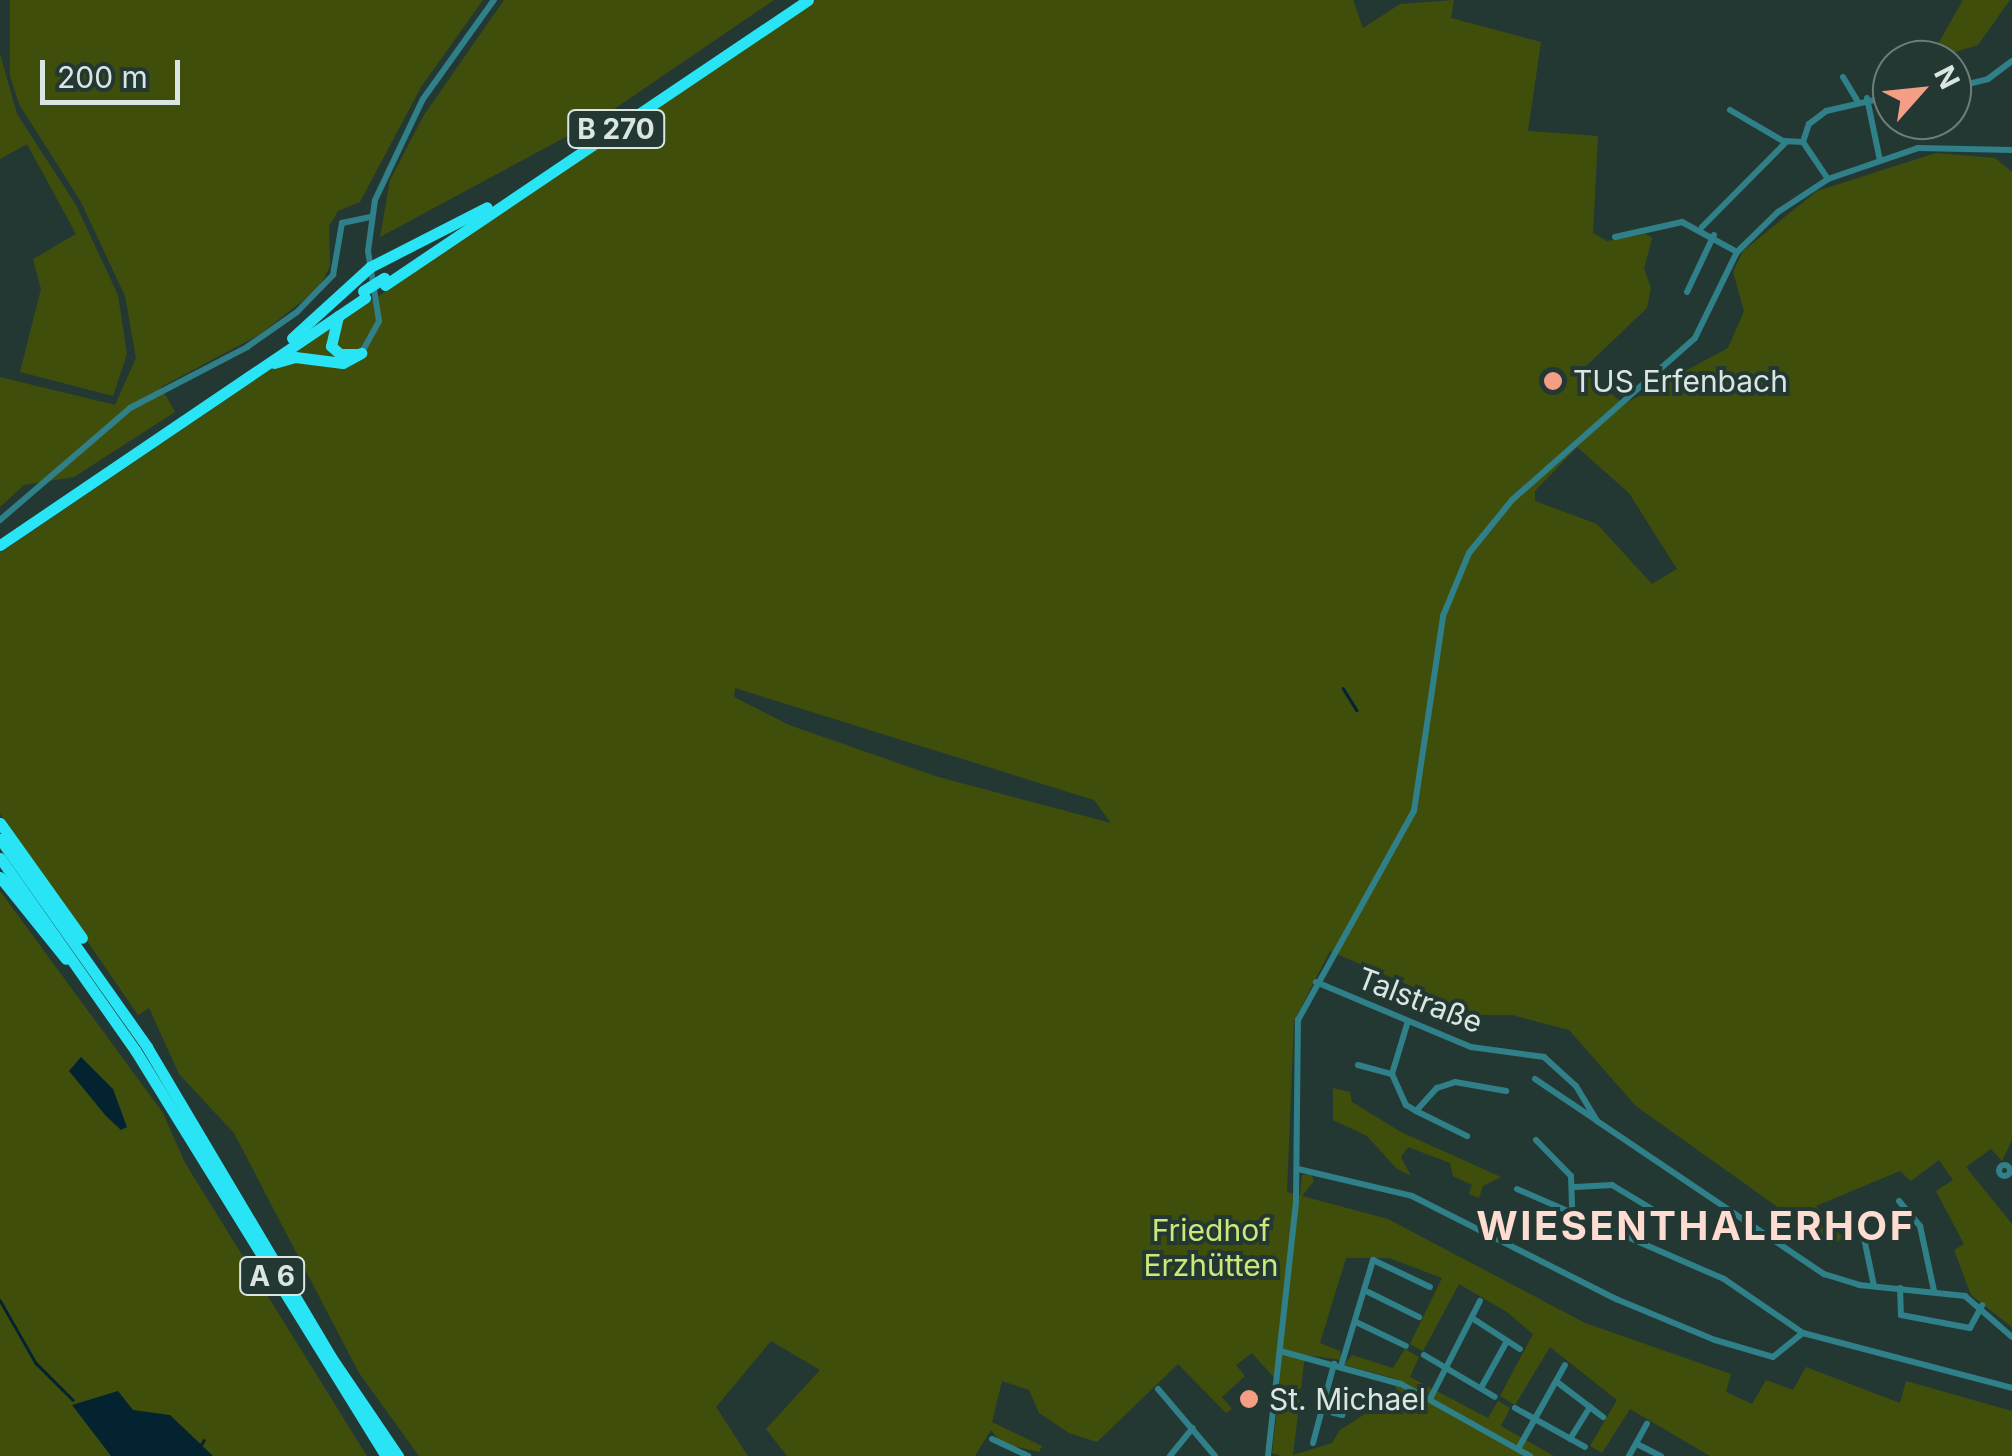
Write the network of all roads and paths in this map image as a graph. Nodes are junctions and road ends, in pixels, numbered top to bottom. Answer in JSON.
{"nodes":[{"id":1,"x":494,"y":0,"type":"edge"},
{"id":2,"x":796,"y":0,"type":"edge"},
{"id":3,"x":808,"y":0,"type":"edge"},
{"id":4,"x":2012,"y":61,"type":"edge"},
{"id":5,"x":1842,"y":78,"type":"dead end"},
{"id":6,"x":1972,"y":83,"type":"edge"},
{"id":7,"x":1867,"y":98,"type":"junction"},
{"id":8,"x":1872,"y":98,"type":"edge"},
{"id":9,"x":1857,"y":100,"type":"junction"},
{"id":10,"x":1730,"y":110,"type":"dead end"},
{"id":11,"x":1786,"y":142,"type":"junction"},
{"id":12,"x":1804,"y":142,"type":"junction"},
{"id":13,"x":2012,"y":150,"type":"edge"},
{"id":14,"x":1880,"y":160,"type":"junction"},
{"id":15,"x":1828,"y":179,"type":"junction"},
{"id":16,"x":487,"y":207,"type":"junction"},
{"id":17,"x":370,"y":217,"type":"junction"},
{"id":18,"x":1702,"y":228,"type":"junction"},
{"id":19,"x":1714,"y":236,"type":"junction"},
{"id":20,"x":1615,"y":237,"type":"dead end"},
{"id":21,"x":1738,"y":252,"type":"junction"},
{"id":22,"x":370,"y":267,"type":"junction"},
{"id":23,"x":385,"y":281,"type":"junction"},
{"id":24,"x":1686,"y":292,"type":"dead end"},
{"id":25,"x":364,"y":295,"type":"junction"},
{"id":26,"x":338,"y":316,"type":"junction"},
{"id":27,"x":292,"y":338,"type":"junction"},
{"id":28,"x":361,"y":353,"type":"junction"},
{"id":29,"x":266,"y":364,"type":"junction"},
{"id":30,"x":190,"y":411,"type":"junction"},
{"id":31,"x":0,"y":520,"type":"edge"},
{"id":32,"x":2,"y":542,"type":"edge"},
{"id":33,"x":0,"y":822,"type":"edge"},
{"id":34,"x":0,"y":839,"type":"edge"},
{"id":35,"x":0,"y":858,"type":"edge"},
{"id":36,"x":0,"y":877,"type":"edge"},
{"id":37,"x":1316,"y":982,"type":"junction"},
{"id":38,"x":93,"y":987,"type":"junction"},
{"id":39,"x":114,"y":999,"type":"junction"},
{"id":40,"x":1408,"y":1021,"type":"junction"},
{"id":41,"x":1358,"y":1065,"type":"dead end"},
{"id":42,"x":1392,"y":1074,"type":"junction"},
{"id":43,"x":1535,"y":1079,"type":"dead end"},
{"id":44,"x":1506,"y":1091,"type":"dead end"},
{"id":45,"x":1416,"y":1111,"type":"junction"},
{"id":46,"x":1597,"y":1121,"type":"junction"},
{"id":47,"x":1467,"y":1136,"type":"dead end"},
{"id":48,"x":1536,"y":1140,"type":"dead end"},
{"id":49,"x":1298,"y":1169,"type":"junction"},
{"id":50,"x":1575,"y":1186,"type":"junction"},
{"id":51,"x":1517,"y":1189,"type":"dead end"},
{"id":52,"x":1899,"y":1200,"type":"dead end"},
{"id":53,"x":1572,"y":1214,"type":"junction"},
{"id":54,"x":1665,"y":1217,"type":"dead end"},
{"id":55,"x":1860,"y":1219,"type":"dead end"},
{"id":56,"x":1874,"y":1286,"type":"junction"},
{"id":57,"x":1430,"y":1288,"type":"dead end"},
{"id":58,"x":1900,"y":1288,"type":"junction"},
{"id":59,"x":1934,"y":1291,"type":"junction"},
{"id":60,"x":1368,"y":1292,"type":"junction"},
{"id":61,"x":1480,"y":1301,"type":"dead end"},
{"id":62,"x":1982,"y":1306,"type":"junction"},
{"id":63,"x":1419,"y":1316,"type":"dead end"},
{"id":64,"x":1472,"y":1318,"type":"junction"},
{"id":65,"x":1358,"y":1323,"type":"junction"},
{"id":66,"x":1804,"y":1332,"type":"junction"},
{"id":67,"x":2012,"y":1337,"type":"edge"},
{"id":68,"x":1507,"y":1341,"type":"junction"},
{"id":69,"x":1406,"y":1346,"type":"dead end"},
{"id":70,"x":1520,"y":1349,"type":"dead end"},
{"id":71,"x":1280,"y":1351,"type":"junction"},
{"id":72,"x":1424,"y":1355,"type":"dead end"},
{"id":73,"x":1338,"y":1365,"type":"junction"},
{"id":74,"x":1565,"y":1365,"type":"dead end"},
{"id":75,"x":1446,"y":1368,"type":"junction"},
{"id":76,"x":1557,"y":1382,"type":"junction"},
{"id":77,"x":1481,"y":1388,"type":"junction"},
{"id":78,"x":2012,"y":1388,"type":"edge"},
{"id":79,"x":1158,"y":1389,"type":"dead end"},
{"id":80,"x":1495,"y":1396,"type":"dead end"},
{"id":81,"x":1430,"y":1399,"type":"junction"},
{"id":82,"x":1515,"y":1408,"type":"dead end"},
{"id":83,"x":1590,"y":1408,"type":"junction"},
{"id":84,"x":1322,"y":1410,"type":"junction"},
{"id":85,"x":1342,"y":1415,"type":"dead end"},
{"id":86,"x":1603,"y":1417,"type":"dead end"},
{"id":87,"x":1536,"y":1419,"type":"junction"},
{"id":88,"x":1647,"y":1424,"type":"dead end"},
{"id":89,"x":1192,"y":1428,"type":"junction"},
{"id":90,"x":992,"y":1438,"type":"dead end"},
{"id":91,"x":1570,"y":1439,"type":"junction"},
{"id":92,"x":1313,"y":1443,"type":"dead end"},
{"id":93,"x":1636,"y":1444,"type":"junction"},
{"id":94,"x":1585,"y":1447,"type":"dead end"},
{"id":95,"x":1518,"y":1449,"type":"junction"},
{"id":96,"x":386,"y":1456,"type":"edge"},
{"id":97,"x":398,"y":1456,"type":"edge"},
{"id":98,"x":1028,"y":1456,"type":"edge"},
{"id":99,"x":1170,"y":1456,"type":"edge"},
{"id":100,"x":1216,"y":1456,"type":"edge"},
{"id":101,"x":1268,"y":1456,"type":"edge"},
{"id":102,"x":1530,"y":1456,"type":"edge"},
{"id":103,"x":1630,"y":1456,"type":"edge"},
{"id":104,"x":1660,"y":1456,"type":"edge"}],
"edges":[{"from":1,"to":17,"type":"street"},
{"from":2,"to":16,"type":"highway","number":"B 270"},
{"from":3,"to":23,"type":"highway","number":"B 270"},
{"from":4,"to":6,"type":"street"},
{"from":5,"to":9,"type":"street"},
{"from":7,"to":8,"type":"street"},
{"from":7,"to":9,"type":"street"},
{"from":7,"to":14,"type":"street"},
{"from":9,"to":12,"type":"street"},
{"from":10,"to":11,"type":"street"},
{"from":11,"to":12,"type":"street"},
{"from":11,"to":18,"type":"street"},
{"from":12,"to":15,"type":"street"},
{"from":13,"to":14,"type":"street"},
{"from":14,"to":15,"type":"street"},
{"from":15,"to":21,"type":"street"},
{"from":16,"to":22,"type":"highway"},
{"from":16,"to":23,"type":"highway","number":"B 270"},
{"from":17,"to":22,"type":"street"},
{"from":17,"to":31,"type":"street"},
{"from":18,"to":19,"type":"street"},
{"from":18,"to":20,"type":"street"},
{"from":19,"to":21,"type":"street"},
{"from":19,"to":24,"type":"street"},
{"from":21,"to":37,"type":"street"},
{"from":22,"to":27,"type":"highway"},
{"from":22,"to":28,"type":"street"},
{"from":23,"to":25,"type":"highway","number":"B 270","bridge":true},
{"from":25,"to":26,"type":"highway","number":"B 270"},
{"from":25,"to":27,"type":"highway","number":"B 270"},
{"from":26,"to":28,"type":"highway"},
{"from":26,"to":29,"type":"highway","number":"B 270"},
{"from":27,"to":30,"type":"highway","number":"B 270"},
{"from":28,"to":29,"type":"highway"},
{"from":29,"to":30,"type":"highway","number":"B 270"},
{"from":30,"to":32,"type":"highway","number":"B 270"},
{"from":33,"to":39,"type":"highway"},
{"from":34,"to":39,"type":"highway","number":"A 6"},
{"from":35,"to":38,"type":"highway","number":"A 6"},
{"from":36,"to":38,"type":"highway","number":"A 6"},
{"from":37,"to":40,"type":"street","name":"Talstraße"},
{"from":37,"to":49,"type":"street"},
{"from":38,"to":96,"type":"highway","number":"A 6"},
{"from":39,"to":97,"type":"highway","number":"A 6"},
{"from":40,"to":42,"type":"street"},
{"from":40,"to":46,"type":"street","name":"Talstraße"},
{"from":41,"to":42,"type":"street"},
{"from":42,"to":45,"type":"street"},
{"from":43,"to":46,"type":"street","name":"Talstraße"},
{"from":44,"to":45,"type":"street"},
{"from":45,"to":47,"type":"street"},
{"from":46,"to":56,"type":"street","name":"Talstraße"},
{"from":48,"to":50,"type":"street"},
{"from":49,"to":66,"type":"street"},
{"from":49,"to":71,"type":"street"},
{"from":50,"to":53,"type":"street"},
{"from":50,"to":54,"type":"street"},
{"from":51,"to":53,"type":"street"},
{"from":52,"to":59,"type":"street"},
{"from":53,"to":66,"type":"street"},
{"from":55,"to":56,"type":"street"},
{"from":56,"to":58,"type":"street","name":"Talstraße"},
{"from":57,"to":60,"type":"street"},
{"from":58,"to":59,"type":"street","name":"Talstraße"},
{"from":58,"to":62,"type":"street"},
{"from":59,"to":62,"type":"street","name":"Talstraße"},
{"from":60,"to":63,"type":"street"},
{"from":60,"to":65,"type":"street"},
{"from":61,"to":64,"type":"street"},
{"from":62,"to":67,"type":"street","name":"Talstraße"},
{"from":64,"to":68,"type":"street"},
{"from":64,"to":75,"type":"street"},
{"from":65,"to":69,"type":"street"},
{"from":65,"to":73,"type":"street"},
{"from":66,"to":78,"type":"street"},
{"from":68,"to":70,"type":"street"},
{"from":68,"to":77,"type":"street"},
{"from":71,"to":73,"type":"street"},
{"from":71,"to":101,"type":"street"},
{"from":72,"to":75,"type":"street"},
{"from":73,"to":81,"type":"street"},
{"from":73,"to":84,"type":"street"},
{"from":74,"to":76,"type":"street"},
{"from":75,"to":77,"type":"street"},
{"from":75,"to":81,"type":"street"},
{"from":76,"to":83,"type":"street"},
{"from":76,"to":87,"type":"street"},
{"from":77,"to":80,"type":"street"},
{"from":79,"to":89,"type":"street"},
{"from":81,"to":95,"type":"street"},
{"from":82,"to":87,"type":"street"},
{"from":83,"to":86,"type":"street"},
{"from":83,"to":91,"type":"street"},
{"from":84,"to":85,"type":"street"},
{"from":84,"to":92,"type":"street"},
{"from":87,"to":91,"type":"street"},
{"from":87,"to":95,"type":"street"},
{"from":88,"to":93,"type":"street"},
{"from":89,"to":99,"type":"street"},
{"from":89,"to":100,"type":"street"},
{"from":90,"to":98,"type":"street"},
{"from":91,"to":94,"type":"street"},
{"from":93,"to":103,"type":"street"},
{"from":93,"to":104,"type":"street"},
{"from":95,"to":102,"type":"street"}]}
